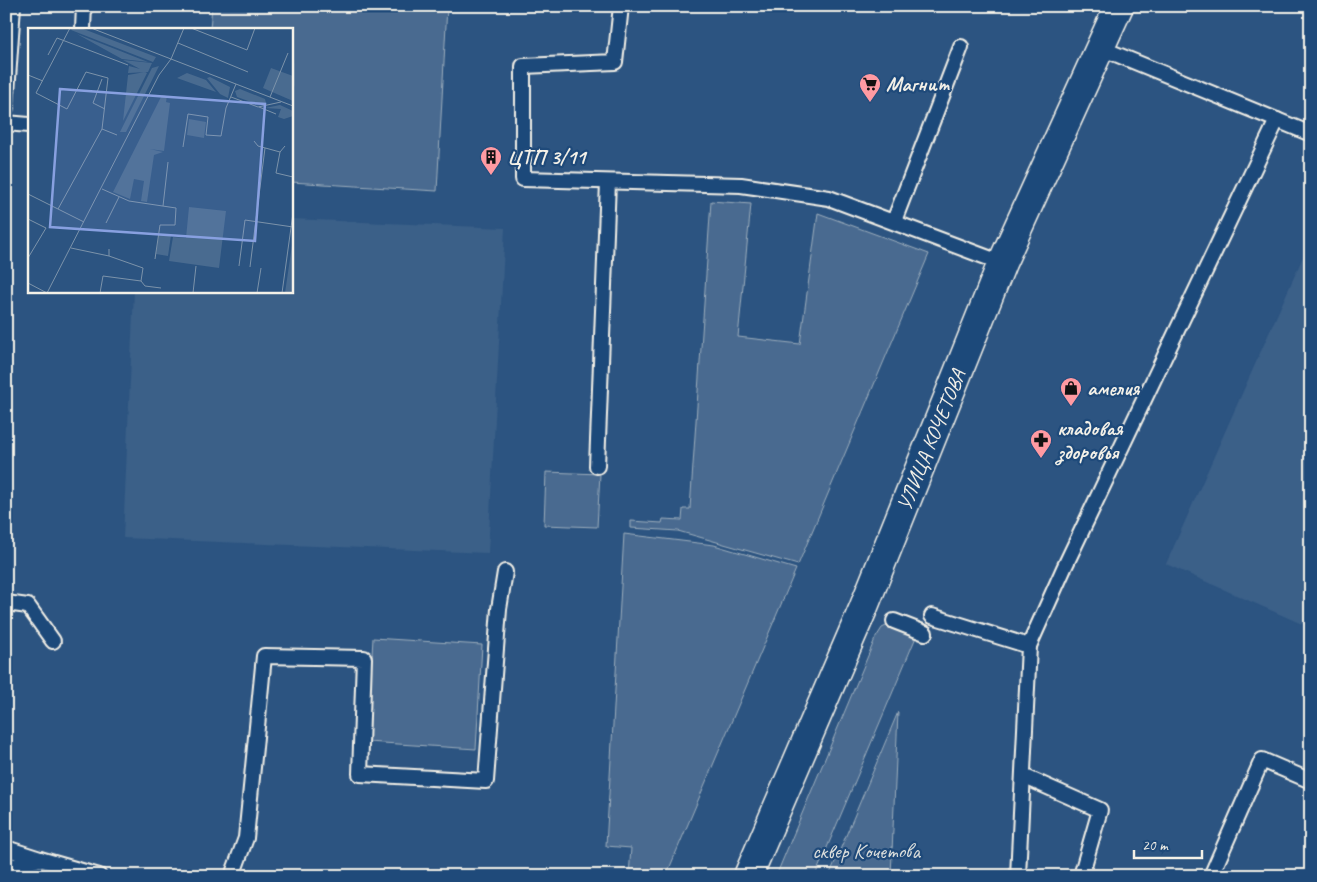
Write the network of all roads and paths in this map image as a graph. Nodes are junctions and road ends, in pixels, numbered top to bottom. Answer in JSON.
{"nodes":[{"id":1,"x":13,"y":6,"type":"edge"},
{"id":2,"x":84,"y":6,"type":"edge"},
{"id":3,"x":621,"y":6,"type":"edge"},
{"id":4,"x":1119,"y":6,"type":"edge"},
{"id":5,"x":82,"y":28,"type":"edge"},
{"id":6,"x":961,"y":47,"type":"dead end"},
{"id":7,"x":1102,"y":48,"type":"junction"},
{"id":8,"x":6,"y":108,"type":"edge"},
{"id":9,"x":1277,"y":120,"type":"junction"},
{"id":10,"x":6,"y":123,"type":"edge"},
{"id":11,"x":28,"y":125,"type":"edge"},
{"id":12,"x":1311,"y":134,"type":"edge"},
{"id":13,"x":608,"y":182,"type":"junction"},
{"id":14,"x":894,"y":221,"type":"junction"},
{"id":15,"x":1002,"y":263,"type":"junction"},
{"id":16,"x":597,"y":466,"type":"dead end"},
{"id":17,"x":505,"y":572,"type":"dead end"},
{"id":18,"x":6,"y":603,"type":"edge"},
{"id":19,"x":932,"y":616,"type":"dead end"},
{"id":20,"x":894,"y":621,"type":"dead end"},
{"id":21,"x":925,"y":633,"type":"dead end"},
{"id":22,"x":53,"y":641,"type":"dead end"},
{"id":23,"x":1030,"y":646,"type":"junction"},
{"id":24,"x":1023,"y":776,"type":"junction"},
{"id":25,"x":1311,"y":781,"type":"edge"},
{"id":26,"x":6,"y":848,"type":"edge"},
{"id":27,"x":40,"y":859,"type":"junction"},
{"id":28,"x":6,"y":868,"type":"edge"},
{"id":29,"x":99,"y":876,"type":"edge"},
{"id":30,"x":232,"y":876,"type":"edge"},
{"id":31,"x":748,"y":876,"type":"edge"},
{"id":32,"x":1018,"y":876,"type":"edge"},
{"id":33,"x":1082,"y":876,"type":"edge"},
{"id":34,"x":1211,"y":876,"type":"edge"}],
"edges":[{"from":1,"to":8,"type":"lane"},
{"from":2,"to":5,"type":"lane"},
{"from":3,"to":13,"type":"lane"},
{"from":4,"to":7,"type":"main road","name":"УЛИЦА КОЧЕТОВА"},
{"from":6,"to":14,"type":"lane"},
{"from":7,"to":9,"type":"lane"},
{"from":7,"to":15,"type":"main road","name":"УЛИЦА КОЧЕТОВА"},
{"from":9,"to":12,"type":"lane"},
{"from":9,"to":23,"type":"lane"},
{"from":10,"to":11,"type":"lane"},
{"from":13,"to":14,"type":"lane"},
{"from":13,"to":16,"type":"lane"},
{"from":14,"to":15,"type":"lane"},
{"from":15,"to":31,"type":"main road","name":"УЛИЦА КОЧЕТОВА"},
{"from":17,"to":30,"type":"lane"},
{"from":18,"to":22,"type":"lane"},
{"from":19,"to":23,"type":"lane"},
{"from":20,"to":21,"type":"lane"},
{"from":23,"to":24,"type":"lane"},
{"from":24,"to":32,"type":"lane"},
{"from":24,"to":33,"type":"lane"},
{"from":25,"to":34,"type":"lane"},
{"from":26,"to":27,"type":"lane"},
{"from":27,"to":28,"type":"lane"},
{"from":27,"to":29,"type":"lane"}]}
